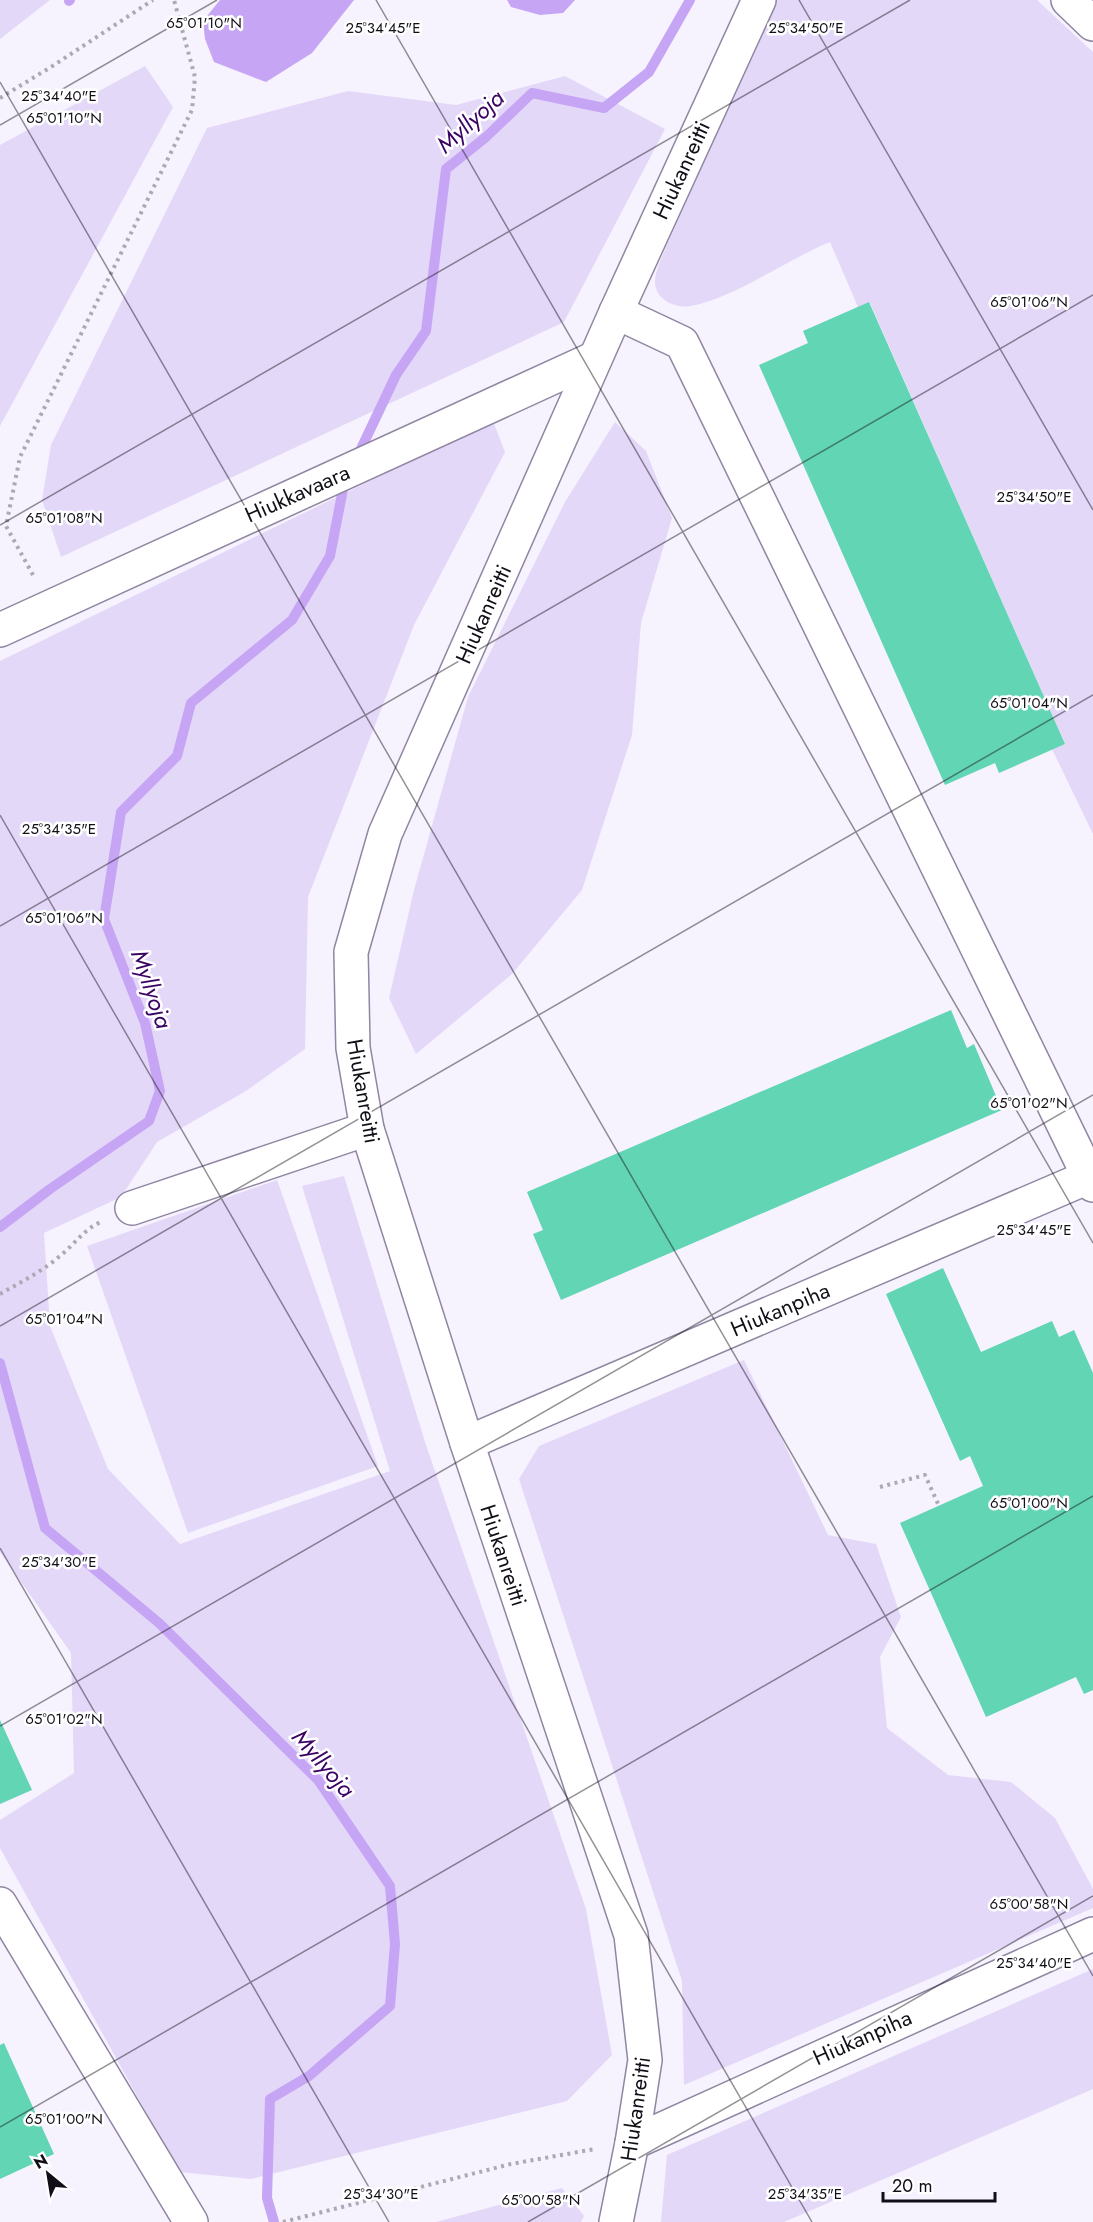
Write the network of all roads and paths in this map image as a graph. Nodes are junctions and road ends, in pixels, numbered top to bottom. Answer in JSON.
{"nodes":[{"id":1,"x":153,"y":0,"type":"edge"},
{"id":2,"x":174,"y":0,"type":"edge"},
{"id":3,"x":759,"y":0,"type":"edge"},
{"id":4,"x":1068,"y":0,"type":"edge"},
{"id":5,"x":1093,"y":24,"type":"edge"},
{"id":6,"x":0,"y":98,"type":"edge"},
{"id":7,"x":616,"y":312,"type":"junction"},
{"id":8,"x":595,"y":358,"type":"junction"},
{"id":9,"x":32,"y":572,"type":"dead end"},
{"id":10,"x":0,"y":630,"type":"edge"},
{"id":11,"x":367,"y":1129,"type":"junction"},
{"id":12,"x":1092,"y":1179,"type":"edge"},
{"id":13,"x":132,"y":1208,"type":"joint"},
{"id":14,"x":0,"y":1294,"type":"edge"},
{"id":15,"x":467,"y":1443,"type":"junction"},
{"id":16,"x":880,"y":1486,"type":"dead end"},
{"id":17,"x":939,"y":1506,"type":"dead end"},
{"id":18,"x":0,"y":1904,"type":"edge"},
{"id":19,"x":1093,"y":1934,"type":"edge"},
{"id":20,"x":632,"y":2143,"type":"junction"},
{"id":21,"x":286,"y":2221,"type":"edge"},
{"id":22,"x":191,"y":2222,"type":"edge"},
{"id":23,"x":616,"y":2222,"type":"edge"}],
"edges":[{"from":1,"to":6,"type":"path"},
{"from":2,"to":9,"type":"path"},
{"from":3,"to":7,"type":"street","name":"Hiukanreitti"},
{"from":4,"to":5,"type":"street"},
{"from":7,"to":8,"type":"street","name":"Hiukanreitti"},
{"from":7,"to":12,"type":"street"},
{"from":8,"to":10,"type":"street","name":"Hiukkavaara"},
{"from":8,"to":11,"type":"street","name":"Hiukanreitti"},
{"from":11,"to":13,"type":"street"},
{"from":11,"to":15,"type":"street","name":"Hiukanreitti"},
{"from":12,"to":15,"type":"street","name":"Hiukanpiha"},
{"from":13,"to":14,"type":"path"},
{"from":15,"to":20,"type":"street","name":"Hiukanreitti"},
{"from":16,"to":17,"type":"path"},
{"from":18,"to":22,"type":"street"},
{"from":19,"to":20,"type":"street","name":"Hiukanpiha"},
{"from":20,"to":21,"type":"path"},
{"from":20,"to":23,"type":"street","name":"Hiukanreitti"}]}
